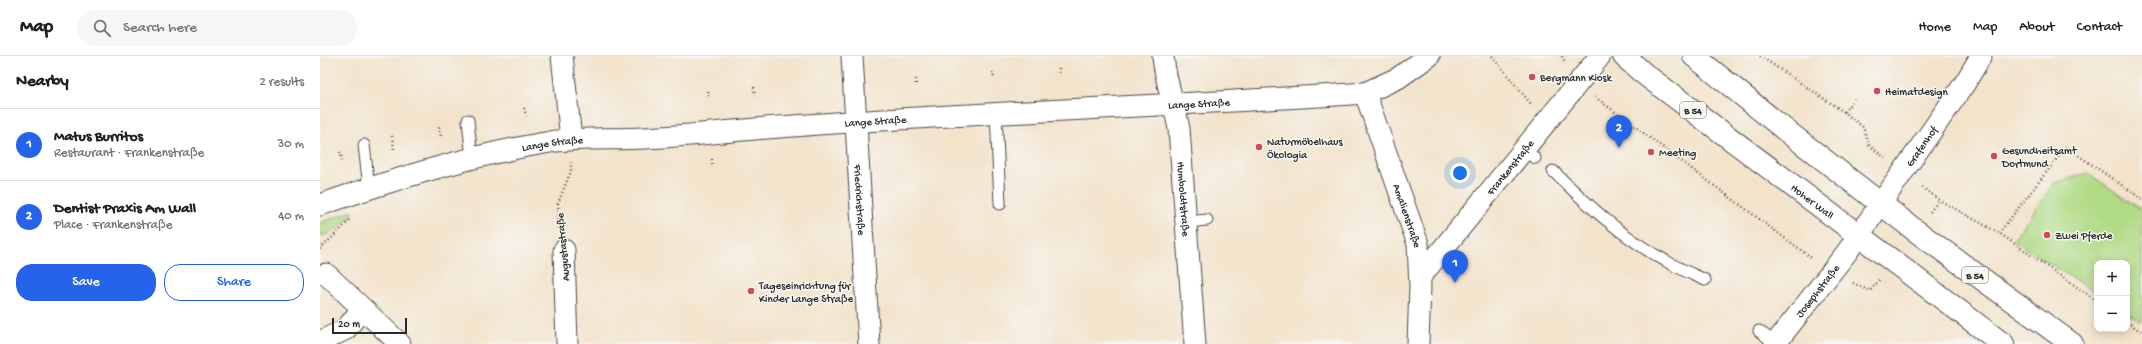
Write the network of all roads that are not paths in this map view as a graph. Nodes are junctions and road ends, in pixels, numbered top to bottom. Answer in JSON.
{"nodes":[{"id":1,"x":562,"y":56,"type":"edge"},
{"id":2,"x":852,"y":56,"type":"edge"},
{"id":3,"x":1163,"y":56,"type":"edge"},
{"id":4,"x":1429,"y":56,"type":"edge"},
{"id":5,"x":1600,"y":56,"type":"edge"},
{"id":6,"x":1624,"y":56,"type":"edge"},
{"id":7,"x":1694,"y":56,"type":"edge"},
{"id":8,"x":1981,"y":56,"type":"edge"},
{"id":9,"x":1365,"y":92,"type":"junction"},
{"id":10,"x":1175,"y":105,"type":"junction"},
{"id":11,"x":996,"y":112,"type":"junction"},
{"id":12,"x":468,"y":120,"type":"dead end"},
{"id":13,"x":856,"y":121,"type":"junction"},
{"id":14,"x":570,"y":139,"type":"junction"},
{"id":15,"x":364,"y":145,"type":"dead end"},
{"id":16,"x":472,"y":159,"type":"junction"},
{"id":17,"x":1553,"y":171,"type":"dead end"},
{"id":18,"x":369,"y":188,"type":"junction"},
{"id":19,"x":1880,"y":203,"type":"junction"},
{"id":20,"x":1000,"y":204,"type":"dead end"},
{"id":21,"x":320,"y":205,"type":"edge"},
{"id":22,"x":1858,"y":235,"type":"junction"},
{"id":23,"x":564,"y":250,"type":"road end"},
{"id":24,"x":326,"y":274,"type":"dead end"},
{"id":25,"x":1420,"y":277,"type":"junction"},
{"id":26,"x":1705,"y":280,"type":"dead end"},
{"id":27,"x":362,"y":309,"type":"junction"},
{"id":28,"x":1770,"y":339,"type":"edge"},
{"id":29,"x":320,"y":342,"type":"edge"},
{"id":30,"x":400,"y":344,"type":"edge"},
{"id":31,"x":567,"y":344,"type":"edge"},
{"id":32,"x":869,"y":344,"type":"edge"},
{"id":33,"x":1195,"y":344,"type":"edge"},
{"id":34,"x":1418,"y":344,"type":"edge"},
{"id":35,"x":2003,"y":344,"type":"edge"},
{"id":36,"x":2072,"y":344,"type":"edge"}],
"edges":[{"from":1,"to":14,"type":"street"},
{"from":2,"to":13,"type":"street","name":"Friedrichstraße"},
{"from":3,"to":10,"type":"street","name":"Humboldtstraße"},
{"from":4,"to":9,"type":"street","name":"Lange Straße"},
{"from":5,"to":25,"type":"street","name":"Frankenstraße"},
{"from":6,"to":22,"type":"main road","name":"Hoher Wall","number":"B 54"},
{"from":7,"to":19,"type":"main road","number":"B 54"},
{"from":8,"to":19,"type":"street","name":"Grafenhof"},
{"from":9,"to":10,"type":"street","name":"Lange Straße"},
{"from":9,"to":25,"type":"street","name":"Amalienstraße"},
{"from":10,"to":11,"type":"street","name":"Lange Straße"},
{"from":10,"to":33,"type":"street","name":"Humboldtstraße"},
{"from":11,"to":13,"type":"street","name":"Lange Straße"},
{"from":11,"to":20,"type":"lane"},
{"from":12,"to":16,"type":"lane"},
{"from":13,"to":14,"type":"street","name":"Lange Straße"},
{"from":13,"to":32,"type":"street","name":"Friedrichstraße"},
{"from":14,"to":16,"type":"street","name":"Lange Straße"},
{"from":15,"to":18,"type":"lane"},
{"from":16,"to":18,"type":"street","name":"Lange Straße"},
{"from":17,"to":26,"type":"lane"},
{"from":18,"to":21,"type":"street","name":"Lange Straße"},
{"from":19,"to":22,"type":"street","name":"Grafenhof"},
{"from":19,"to":36,"type":"main road","number":"B 54"},
{"from":22,"to":28,"type":"street","name":"Josephstraße"},
{"from":22,"to":35,"type":"main road","name":"Hoher Wall","number":"B 54"},
{"from":23,"to":31,"type":"street","name":"Augustastraße"},
{"from":24,"to":27,"type":"street"},
{"from":25,"to":34,"type":"street","name":"Amalienstraße"},
{"from":27,"to":29,"type":"street"},
{"from":27,"to":30,"type":"street"}]}
